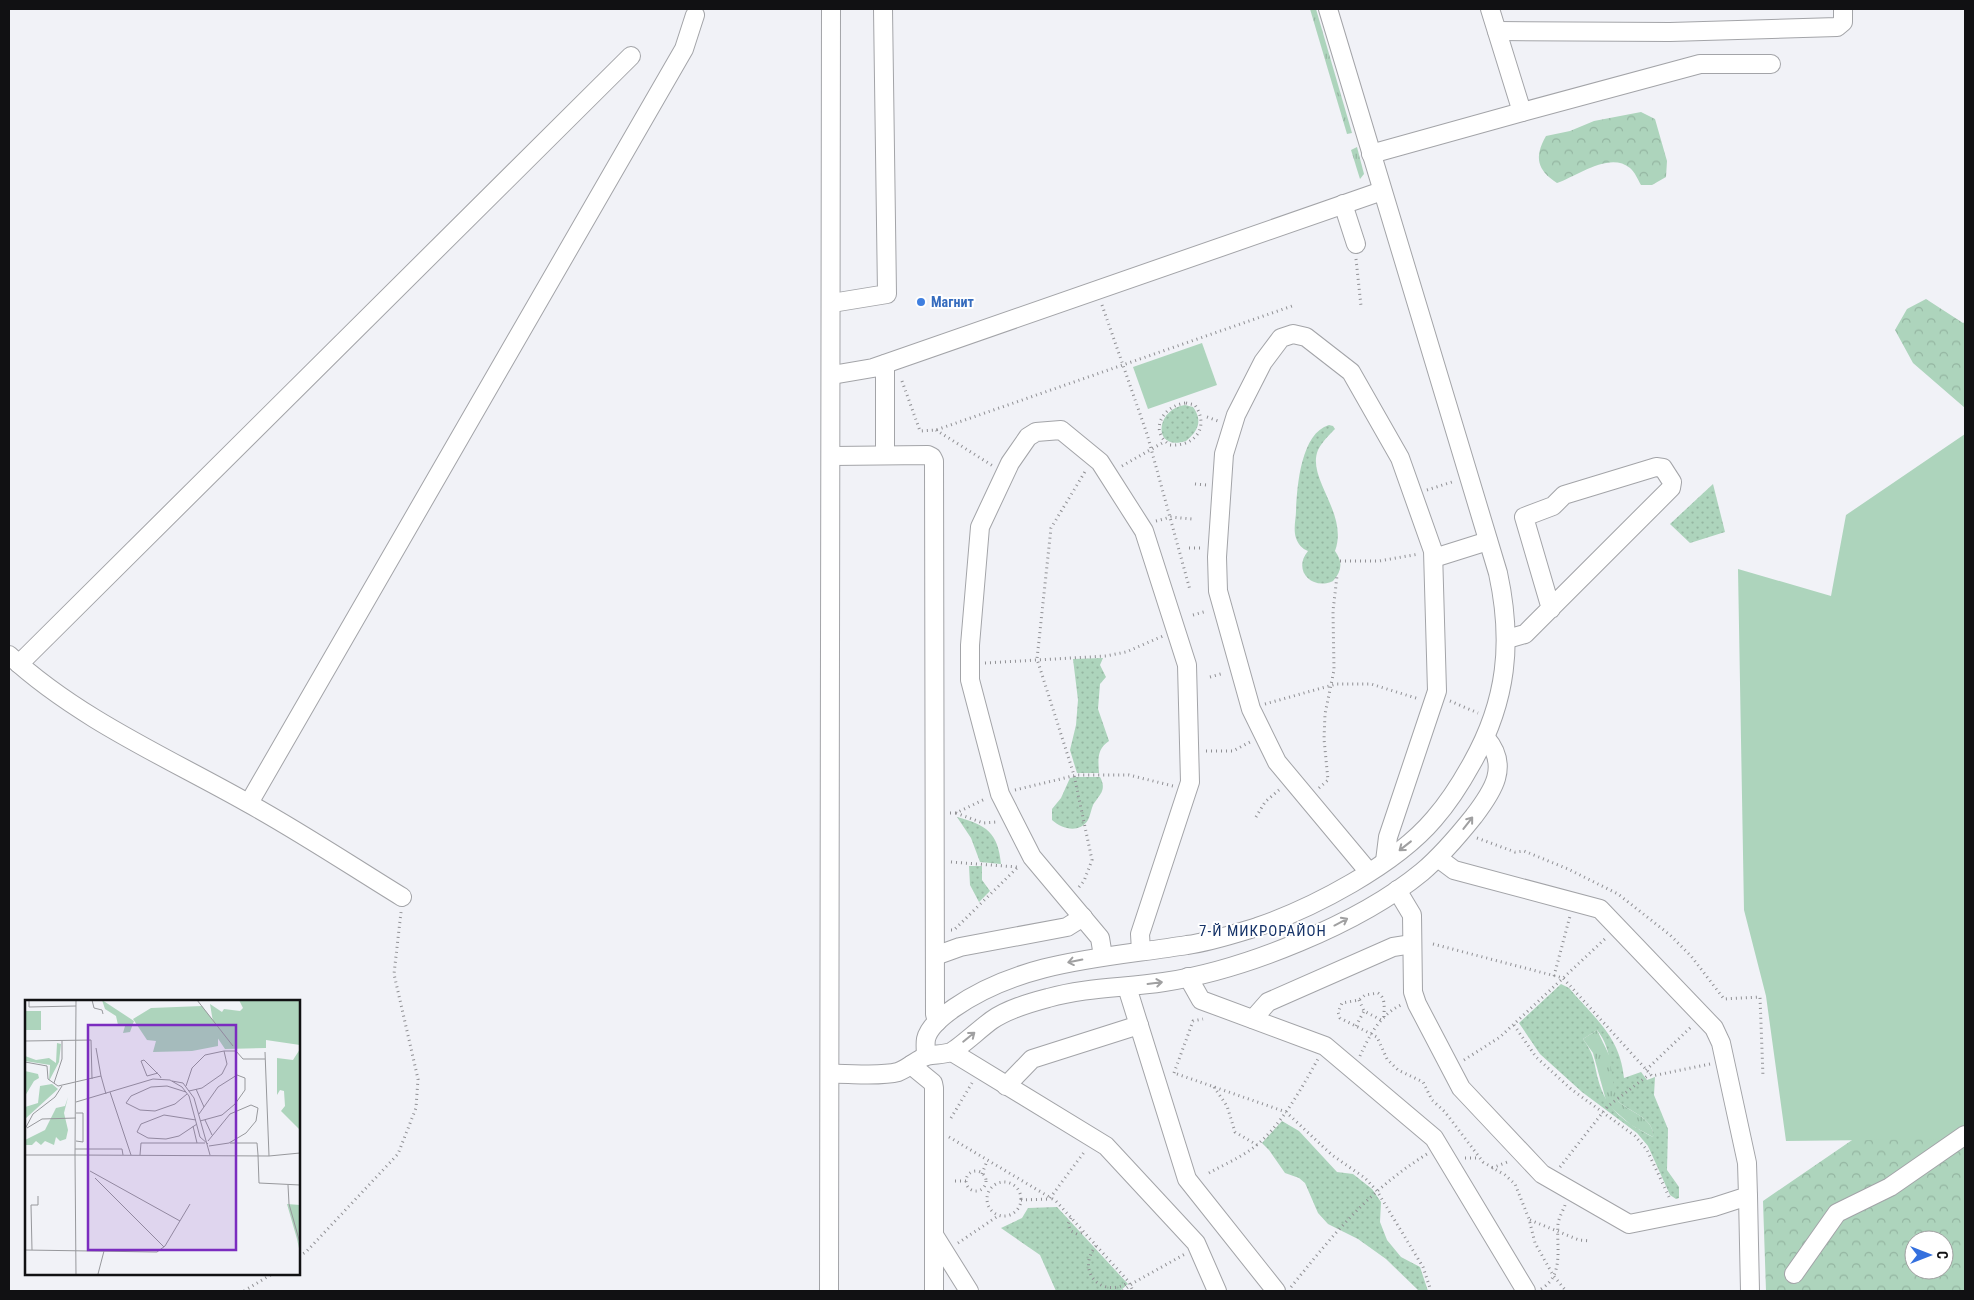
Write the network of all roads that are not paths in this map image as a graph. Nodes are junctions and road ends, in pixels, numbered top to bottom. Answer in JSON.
{"nodes":[{"id":1,"x":831,"y":9,"type":"edge"},
{"id":2,"x":883,"y":9,"type":"edge"},
{"id":3,"x":1328,"y":9,"type":"edge"},
{"id":4,"x":1490,"y":9,"type":"edge"},
{"id":5,"x":1843,"y":9,"type":"edge"},
{"id":6,"x":695,"y":15,"type":"dead end"},
{"id":7,"x":1497,"y":31,"type":"junction"},
{"id":8,"x":631,"y":56,"type":"dead end"},
{"id":9,"x":1770,"y":64,"type":"dead end"},
{"id":10,"x":1522,"y":112,"type":"junction"},
{"id":11,"x":1371,"y":154,"type":"junction"},
{"id":12,"x":1382,"y":191,"type":"junction"},
{"id":13,"x":1343,"y":204,"type":"junction"},
{"id":14,"x":1356,"y":244,"type":"road end"},
{"id":15,"x":832,"y":303,"type":"junction"},
{"id":16,"x":890,"y":362,"type":"junction"},
{"id":17,"x":832,"y":375,"type":"junction"},
{"id":18,"x":885,"y":455,"type":"junction"},
{"id":19,"x":832,"y":456,"type":"junction"},
{"id":20,"x":1488,"y":541,"type":"junction"},
{"id":21,"x":1433,"y":555,"type":"junction"},
{"id":22,"x":1550,"y":609,"type":"junction"},
{"id":23,"x":1507,"y":639,"type":"junction"},
{"id":24,"x":14,"y":659,"type":"edge"},
{"id":25,"x":1486,"y":738,"type":"junction"},
{"id":26,"x":249,"y":803,"type":"junction"},
{"id":27,"x":1438,"y":858,"type":"junction"},
{"id":28,"x":1385,"y":861,"type":"junction"},
{"id":29,"x":1368,"y":872,"type":"junction"},
{"id":30,"x":1397,"y":890,"type":"junction"},
{"id":31,"x":402,"y":897,"type":"road end"},
{"id":32,"x":1083,"y":917,"type":"junction"},
{"id":33,"x":1412,"y":944,"type":"junction"},
{"id":34,"x":1141,"y":951,"type":"junction"},
{"id":35,"x":935,"y":956,"type":"junction"},
{"id":36,"x":1104,"y":956,"type":"junction"},
{"id":37,"x":1188,"y":977,"type":"junction"},
{"id":38,"x":1127,"y":987,"type":"junction"},
{"id":39,"x":1253,"y":1019,"type":"junction"},
{"id":40,"x":937,"y":1022,"type":"junction"},
{"id":41,"x":1139,"y":1025,"type":"junction"},
{"id":42,"x":952,"y":1052,"type":"junction"},
{"id":43,"x":919,"y":1061,"type":"junction"},
{"id":44,"x":830,"y":1074,"type":"junction"},
{"id":45,"x":1006,"y":1086,"type":"junction"},
{"id":46,"x":1965,"y":1135,"type":"edge"},
{"id":47,"x":1748,"y":1196,"type":"junction"},
{"id":48,"x":934,"y":1235,"type":"junction"},
{"id":49,"x":1794,"y":1274,"type":"dead end"},
{"id":50,"x":829,"y":1291,"type":"edge"},
{"id":51,"x":934,"y":1291,"type":"edge"},
{"id":52,"x":969,"y":1291,"type":"edge"},
{"id":53,"x":1217,"y":1291,"type":"edge"},
{"id":54,"x":1276,"y":1291,"type":"edge"},
{"id":55,"x":1526,"y":1291,"type":"edge"},
{"id":56,"x":1750,"y":1291,"type":"edge"}],
"edges":[{"from":1,"to":15,"type":"street"},
{"from":2,"to":15,"type":"street"},
{"from":3,"to":11,"type":"street"},
{"from":4,"to":7,"type":"street"},
{"from":5,"to":7,"type":"street"},
{"from":6,"to":26,"type":"street"},
{"from":7,"to":10,"type":"street"},
{"from":8,"to":24,"type":"street"},
{"from":9,"to":10,"type":"street"},
{"from":10,"to":11,"type":"street"},
{"from":11,"to":12,"type":"street"},
{"from":12,"to":13,"type":"street"},
{"from":12,"to":20,"type":"street"},
{"from":13,"to":14,"type":"street"},
{"from":13,"to":16,"type":"street"},
{"from":15,"to":17,"type":"street"},
{"from":16,"to":17,"type":"street"},
{"from":16,"to":18,"type":"street"},
{"from":17,"to":19,"type":"street"},
{"from":18,"to":19,"type":"street"},
{"from":18,"to":35,"type":"street"},
{"from":19,"to":44,"type":"street"},
{"from":20,"to":21,"type":"street"},
{"from":20,"to":23,"type":"street"},
{"from":21,"to":28,"type":"street"},
{"from":21,"to":29,"type":"street"},
{"from":22,"to":22,"type":"street"},
{"from":22,"to":23,"type":"street"},
{"from":23,"to":25,"type":"street"},
{"from":24,"to":26,"type":"street"},
{"from":27,"to":25,"type":"street","one_way":true},
{"from":25,"to":28,"type":"street","one_way":true},
{"from":26,"to":31,"type":"street"},
{"from":27,"to":30,"type":"street"},
{"from":27,"to":47,"type":"street"},
{"from":28,"to":29,"type":"street"},
{"from":29,"to":34,"type":"street"},
{"from":30,"to":33,"type":"street"},
{"from":37,"to":30,"type":"street","one_way":true},
{"from":32,"to":34,"type":"street"},
{"from":32,"to":35,"type":"street"},
{"from":32,"to":36,"type":"street"},
{"from":33,"to":39,"type":"street"},
{"from":33,"to":47,"type":"street"},
{"from":34,"to":36,"type":"street"},
{"from":35,"to":40,"type":"street"},
{"from":36,"to":40,"type":"street","one_way":true},
{"from":38,"to":37,"type":"street","one_way":true},
{"from":37,"to":39,"type":"street"},
{"from":38,"to":41,"type":"street"},
{"from":42,"to":38,"type":"street","one_way":true},
{"from":39,"to":55,"type":"street"},
{"from":40,"to":43,"type":"street"},
{"from":41,"to":45,"type":"street"},
{"from":41,"to":54,"type":"street"},
{"from":42,"to":43,"type":"street"},
{"from":42,"to":45,"type":"street"},
{"from":43,"to":44,"type":"street"},
{"from":43,"to":48,"type":"street"},
{"from":44,"to":50,"type":"street"},
{"from":45,"to":53,"type":"street"},
{"from":46,"to":49,"type":"street"},
{"from":47,"to":56,"type":"street"},
{"from":48,"to":51,"type":"street"},
{"from":48,"to":52,"type":"street"}]}
